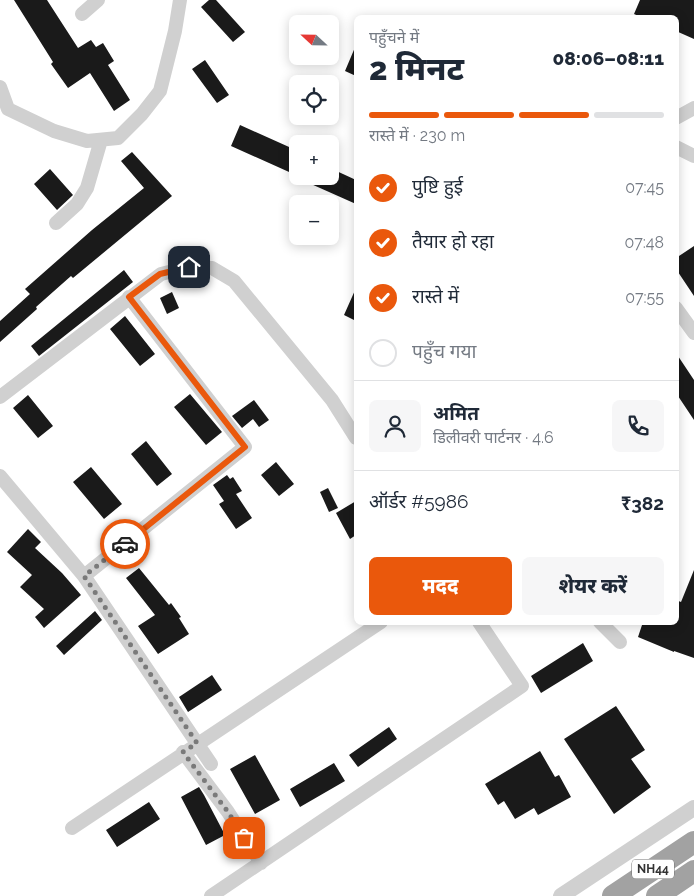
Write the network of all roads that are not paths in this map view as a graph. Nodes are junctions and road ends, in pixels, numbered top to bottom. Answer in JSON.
{"nodes":[{"id":1,"x":98,"y":0,"type":"edge"},
{"id":2,"x":180,"y":0,"type":"edge"},
{"id":3,"x":82,"y":14,"type":"dead end"},
{"id":4,"x":0,"y":87,"type":"edge"},
{"id":5,"x":694,"y":108,"type":"edge"},
{"id":6,"x":679,"y":116,"type":"edge"},
{"id":7,"x":101,"y":140,"type":"junction"},
{"id":8,"x":679,"y":149,"type":"edge"},
{"id":9,"x":694,"y":156,"type":"edge"},
{"id":10,"x":56,"y":223,"type":"dead end"},
{"id":11,"x":129,"y":297,"type":"junction"},
{"id":12,"x":679,"y":312,"type":"edge"},
{"id":13,"x":694,"y":333,"type":"edge"},
{"id":14,"x":0,"y":397,"type":"edge"},
{"id":15,"x":354,"y":435,"type":"edge"},
{"id":16,"x":0,"y":476,"type":"edge"},
{"id":17,"x":84,"y":576,"type":"junction"},
{"id":18,"x":376,"y":625,"type":"edge"},
{"id":19,"x":481,"y":625,"type":"edge"},
{"id":20,"x":603,"y":625,"type":"edge"},
{"id":21,"x":620,"y":642,"type":"dead end"},
{"id":22,"x":197,"y":743,"type":"junction"},
{"id":23,"x":183,"y":752,"type":"junction"},
{"id":24,"x":211,"y":764,"type":"dead end"},
{"id":25,"x":694,"y":808,"type":"edge"},
{"id":26,"x":72,"y":828,"type":"dead end"},
{"id":27,"x":694,"y":842,"type":"edge"},
{"id":28,"x":261,"y":863,"type":"junction"},
{"id":29,"x":694,"y":871,"type":"edge"},
{"id":30,"x":211,"y":896,"type":"edge"},
{"id":31,"x":562,"y":896,"type":"edge"},
{"id":32,"x":613,"y":896,"type":"edge"},
{"id":33,"x":657,"y":896,"type":"edge"}],
"edges":[{"from":1,"to":3,"type":"street"},
{"from":2,"to":7,"type":"street"},
{"from":4,"to":7,"type":"street"},
{"from":5,"to":6,"type":"street"},
{"from":7,"to":10,"type":"street"},
{"from":8,"to":9,"type":"street"},
{"from":11,"to":14,"type":"street"},
{"from":11,"to":15,"type":"street"},
{"from":11,"to":17,"type":"street"},
{"from":12,"to":13,"type":"street"},
{"from":16,"to":17,"type":"street"},
{"from":17,"to":22,"type":"street"},
{"from":18,"to":22,"type":"street"},
{"from":19,"to":28,"type":"street"},
{"from":20,"to":21,"type":"street"},
{"from":22,"to":23,"type":"street"},
{"from":22,"to":24,"type":"street"},
{"from":23,"to":26,"type":"street"},
{"from":23,"to":28,"type":"street"},
{"from":25,"to":31,"type":"street"},
{"from":27,"to":32,"type":"highway","number":"NH44"},
{"from":28,"to":30,"type":"street"},
{"from":29,"to":33,"type":"highway","number":"NH44"}]}
